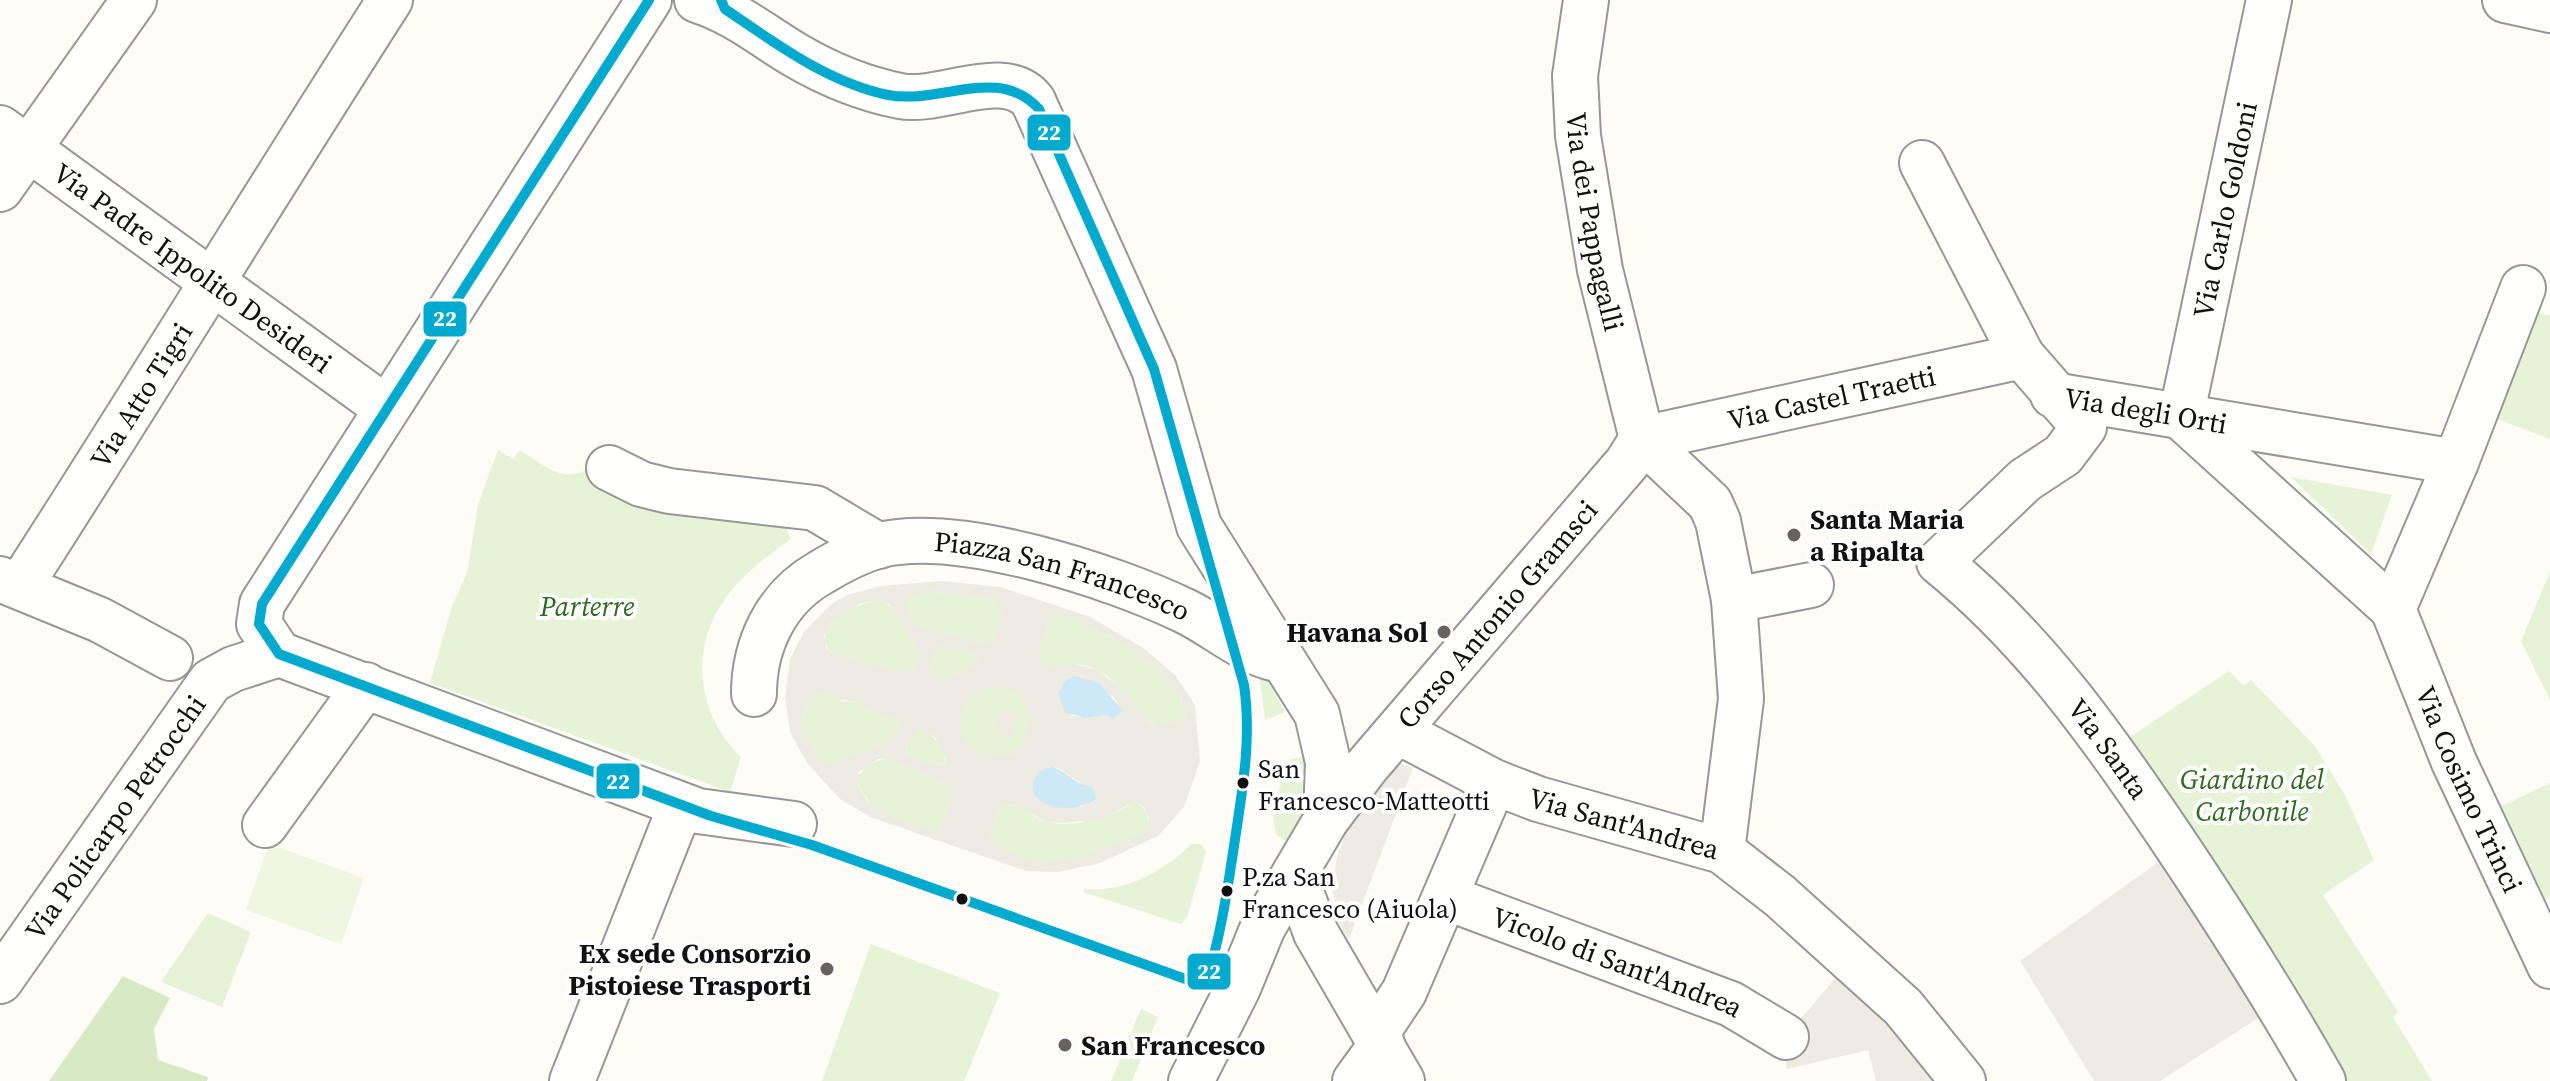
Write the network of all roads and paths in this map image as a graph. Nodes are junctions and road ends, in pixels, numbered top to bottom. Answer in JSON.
{"nodes":[{"id":1,"x":134,"y":0,"type":"edge"},
{"id":2,"x":390,"y":0,"type":"edge"},
{"id":3,"x":649,"y":0,"type":"edge"},
{"id":4,"x":1586,"y":0,"type":"edge"},
{"id":5,"x":2269,"y":0,"type":"edge"},
{"id":6,"x":2505,"y":0,"type":"edge"},
{"id":7,"x":714,"y":3,"type":"edge"},
{"id":8,"x":2550,"y":10,"type":"edge"},
{"id":9,"x":14,"y":139,"type":"edge"},
{"id":10,"x":1922,"y":163,"type":"dead end"},
{"id":11,"x":0,"y":189,"type":"edge"},
{"id":12,"x":209,"y":281,"type":"junction"},
{"id":13,"x":2523,"y":288,"type":"dead end"},
{"id":14,"x":2022,"y":356,"type":"junction"},
{"id":15,"x":2053,"y":395,"type":"junction"},
{"id":16,"x":386,"y":408,"type":"junction"},
{"id":17,"x":2181,"y":417,"type":"junction"},
{"id":18,"x":1642,"y":439,"type":"junction"},
{"id":19,"x":2456,"y":462,"type":"junction"},
{"id":20,"x":609,"y":468,"type":"dead end"},
{"id":21,"x":879,"y":546,"type":"junction"},
{"id":22,"x":10,"y":582,"type":"edge"},
{"id":23,"x":1811,"y":585,"type":"dead end"},
{"id":24,"x":1734,"y":600,"type":"junction"},
{"id":25,"x":2393,"y":609,"type":"junction"},
{"id":26,"x":279,"y":654,"type":"junction"},
{"id":27,"x":170,"y":658,"type":"dead end"},
{"id":28,"x":1281,"y":660,"type":"junction"},
{"id":29,"x":366,"y":685,"type":"junction"},
{"id":30,"x":754,"y":694,"type":"dead end"},
{"id":31,"x":1317,"y":714,"type":"junction"},
{"id":32,"x":1399,"y":732,"type":"junction"},
{"id":33,"x":1494,"y":782,"type":"junction"},
{"id":34,"x":690,"y":808,"type":"junction"},
{"id":35,"x":1326,"y":820,"type":"junction"},
{"id":36,"x":794,"y":824,"type":"dead end"},
{"id":37,"x":265,"y":825,"type":"dead end"},
{"id":38,"x":1722,"y":851,"type":"junction"},
{"id":39,"x":1295,"y":876,"type":"junction"},
{"id":40,"x":1445,"y":897,"type":"junction"},
{"id":41,"x":41,"y":925,"type":"junction"},
{"id":42,"x":0,"y":946,"type":"edge"},
{"id":43,"x":2550,"y":966,"type":"edge"},
{"id":44,"x":0,"y":968,"type":"edge"},
{"id":45,"x":0,"y":981,"type":"edge"},
{"id":46,"x":1786,"y":1037,"type":"dead end"},
{"id":47,"x":1387,"y":1053,"type":"edge"},
{"id":48,"x":572,"y":1081,"type":"edge"},
{"id":49,"x":1191,"y":1081,"type":"edge"},
{"id":50,"x":1355,"y":1081,"type":"edge"},
{"id":51,"x":1963,"y":1081,"type":"edge"},
{"id":52,"x":2323,"y":1081,"type":"edge"}],
"edges":[{"from":1,"to":9,"type":"street"},
{"from":2,"to":12,"type":"street","name":"Via Atto Tigri"},
{"from":3,"to":16,"type":"street"},
{"from":4,"to":18,"type":"street","name":"Via dei Pappagalli"},
{"from":5,"to":17,"type":"street","name":"Via Carlo Goldoni"},
{"from":6,"to":8,"type":"street"},
{"from":7,"to":28,"type":"street"},
{"from":9,"to":11,"type":"street"},
{"from":9,"to":12,"type":"street","name":"Via Padre Ippolito Desideri"},
{"from":10,"to":14,"type":"street","name":"Via degli Orti"},
{"from":12,"to":16,"type":"street","name":"Via Padre Ippolito Desideri"},
{"from":12,"to":22,"type":"street","name":"Via Atto Tigri"},
{"from":13,"to":19,"type":"street"},
{"from":14,"to":15,"type":"street","name":"Via degli Orti"},
{"from":14,"to":18,"type":"street","name":"Via Castel Traetti"},
{"from":15,"to":17,"type":"street","name":"Via degli Orti"},
{"from":15,"to":52,"type":"street","name":"Via Santa"},
{"from":16,"to":26,"type":"street"},
{"from":17,"to":19,"type":"street","name":"Via degli Orti"},
{"from":17,"to":25,"type":"street","name":"Via Cosimo Trinci"},
{"from":18,"to":24,"type":"street"},
{"from":18,"to":32,"type":"street","name":"Corso Antonio Gramsci"},
{"from":19,"to":25,"type":"street"},
{"from":20,"to":21,"type":"street"},
{"from":21,"to":28,"type":"street","name":"Piazza San Francesco"},
{"from":21,"to":30,"type":"street","name":"Piazza San Francesco"},
{"from":22,"to":27,"type":"street"},
{"from":23,"to":24,"type":"street"},
{"from":24,"to":38,"type":"street"},
{"from":25,"to":43,"type":"street","name":"Via Cosimo Trinci"},
{"from":26,"to":29,"type":"street"},
{"from":26,"to":41,"type":"street","name":"Via Policarpo Petrocchi"},
{"from":28,"to":31,"type":"street"},
{"from":29,"to":34,"type":"street"},
{"from":29,"to":37,"type":"street"},
{"from":31,"to":32,"type":"street"},
{"from":31,"to":35,"type":"street"},
{"from":32,"to":33,"type":"street","name":"Via Sant'Andrea"},
{"from":32,"to":35,"type":"street","name":"Corso Antonio Gramsci"},
{"from":33,"to":38,"type":"street","name":"Via Sant'Andrea"},
{"from":33,"to":40,"type":"street"},
{"from":34,"to":36,"type":"street"},
{"from":34,"to":48,"type":"street"},
{"from":35,"to":39,"type":"street","name":"Corso Antonio Gramsci"},
{"from":38,"to":51,"type":"street","name":"Via Sant'Andrea"},
{"from":39,"to":47,"type":"street"},
{"from":39,"to":49,"type":"street","name":"Corso Antonio Gramsci"},
{"from":40,"to":46,"type":"street","name":"Vicolo di Sant'Andrea"},
{"from":40,"to":47,"type":"street"},
{"from":41,"to":42,"type":"street"},
{"from":41,"to":45,"type":"street","name":"Via Policarpo Petrocchi"},
{"from":42,"to":44,"type":"street"},
{"from":47,"to":50,"type":"street"}]}
